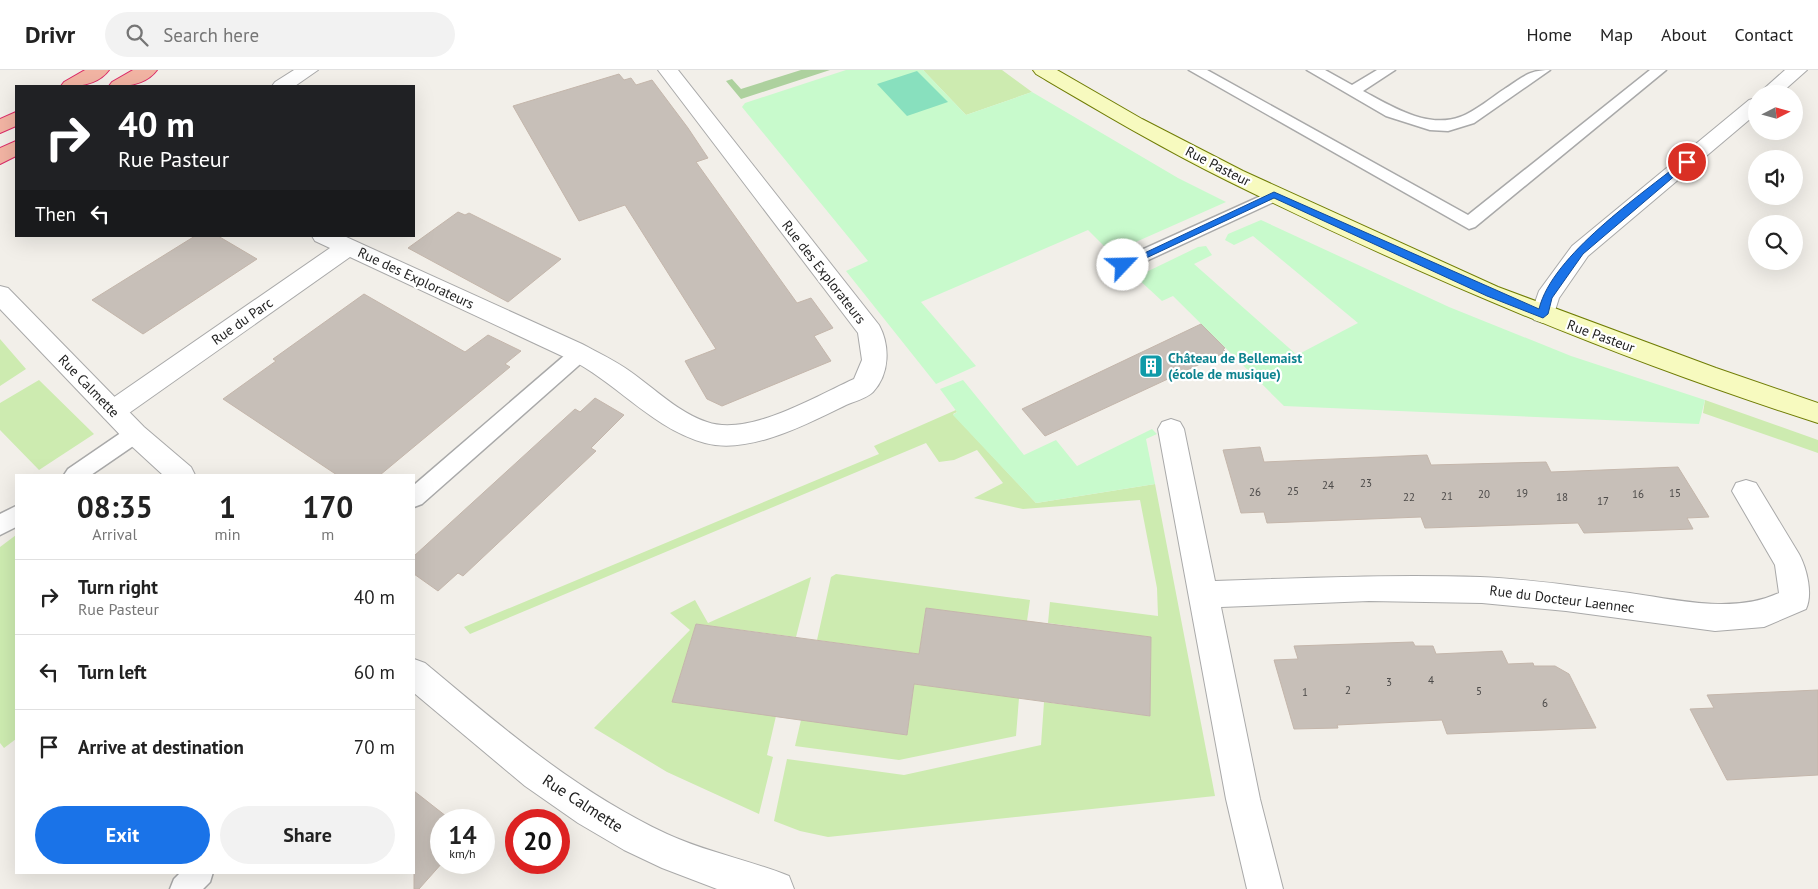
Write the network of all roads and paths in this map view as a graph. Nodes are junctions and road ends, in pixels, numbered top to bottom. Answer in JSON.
{"nodes":[{"id":1,"x":99,"y":70,"type":"edge"},
{"id":2,"x":147,"y":70,"type":"edge"},
{"id":3,"x":308,"y":70,"type":"edge"},
{"id":4,"x":668,"y":70,"type":"edge"},
{"id":5,"x":1043,"y":70,"type":"edge"},
{"id":6,"x":1196,"y":70,"type":"edge"},
{"id":7,"x":1314,"y":70,"type":"edge"},
{"id":8,"x":1388,"y":70,"type":"edge"},
{"id":9,"x":1544,"y":70,"type":"edge"},
{"id":10,"x":1659,"y":70,"type":"edge"},
{"id":11,"x":1797,"y":70,"type":"edge"},
{"id":12,"x":73,"y":85,"type":"edge"},
{"id":13,"x":122,"y":85,"type":"edge"},
{"id":14,"x":284,"y":85,"type":"edge"},
{"id":15,"x":1779,"y":85,"type":"edge"},
{"id":16,"x":1352,"y":91,"type":"junction"},
{"id":17,"x":1748,"y":111,"type":"edge"},
{"id":18,"x":15,"y":119,"type":"edge"},
{"id":19,"x":0,"y":127,"type":"edge"},
{"id":20,"x":15,"y":148,"type":"edge"},
{"id":21,"x":0,"y":157,"type":"edge"},
{"id":22,"x":1274,"y":195,"type":"junction"},
{"id":23,"x":326,"y":237,"type":"edge"},
{"id":24,"x":348,"y":247,"type":"junction"},
{"id":25,"x":1123,"y":265,"type":"dead end"},
{"id":26,"x":0,"y":294,"type":"edge"},
{"id":27,"x":1543,"y":314,"type":"junction"},
{"id":28,"x":579,"y":354,"type":"junction"},
{"id":29,"x":114,"y":411,"type":"junction"},
{"id":30,"x":1818,"y":413,"type":"edge"},
{"id":31,"x":1171,"y":428,"type":"dead end"},
{"id":32,"x":135,"y":434,"type":"junction"},
{"id":33,"x":76,"y":474,"type":"edge"},
{"id":34,"x":181,"y":474,"type":"edge"},
{"id":35,"x":1746,"y":491,"type":"dead end"},
{"id":36,"x":415,"y":497,"type":"edge"},
{"id":37,"x":15,"y":516,"type":"edge"},
{"id":38,"x":0,"y":526,"type":"edge"},
{"id":39,"x":1203,"y":596,"type":"junction"},
{"id":40,"x":415,"y":674,"type":"edge"},
{"id":41,"x":198,"y":874,"type":"edge"},
{"id":42,"x":184,"y":889,"type":"edge"},
{"id":43,"x":776,"y":889,"type":"edge"},
{"id":44,"x":1265,"y":889,"type":"edge"}],
"edges":[{"from":1,"to":12,"type":"highway"},
{"from":2,"to":13,"type":"highway"},
{"from":3,"to":14,"type":"street"},
{"from":4,"to":28,"type":"street","name":"Rue des Explorateurs"},
{"from":5,"to":22,"type":"main road","name":"Rue Pasteur"},
{"from":6,"to":10,"type":"lane"},
{"from":7,"to":16,"type":"lane"},
{"from":8,"to":16,"type":"lane"},
{"from":9,"to":16,"type":"lane"},
{"from":11,"to":15,"type":"street"},
{"from":17,"to":27,"type":"street"},
{"from":18,"to":19,"type":"highway"},
{"from":20,"to":21,"type":"highway"},
{"from":22,"to":25,"type":"lane"},
{"from":22,"to":27,"type":"main road","name":"Rue Pasteur"},
{"from":23,"to":24,"type":"street"},
{"from":24,"to":28,"type":"street","name":"Rue des Explorateurs"},
{"from":24,"to":29,"type":"street","name":"Rue du Parc"},
{"from":26,"to":29,"type":"street","name":"Rue Calmette"},
{"from":27,"to":30,"type":"main road","name":"Rue Pasteur"},
{"from":28,"to":36,"type":"lane"},
{"from":29,"to":32,"type":"street","name":"Rue Calmette"},
{"from":31,"to":39,"type":"street"},
{"from":32,"to":33,"type":"lane"},
{"from":32,"to":34,"type":"street","name":"Rue Calmette"},
{"from":35,"to":39,"type":"street","name":"Rue du Docteur Laennec"},
{"from":37,"to":38,"type":"lane"},
{"from":39,"to":44,"type":"street"},
{"from":40,"to":43,"type":"street","name":"Rue Calmette"},
{"from":41,"to":42,"type":"lane"}]}
